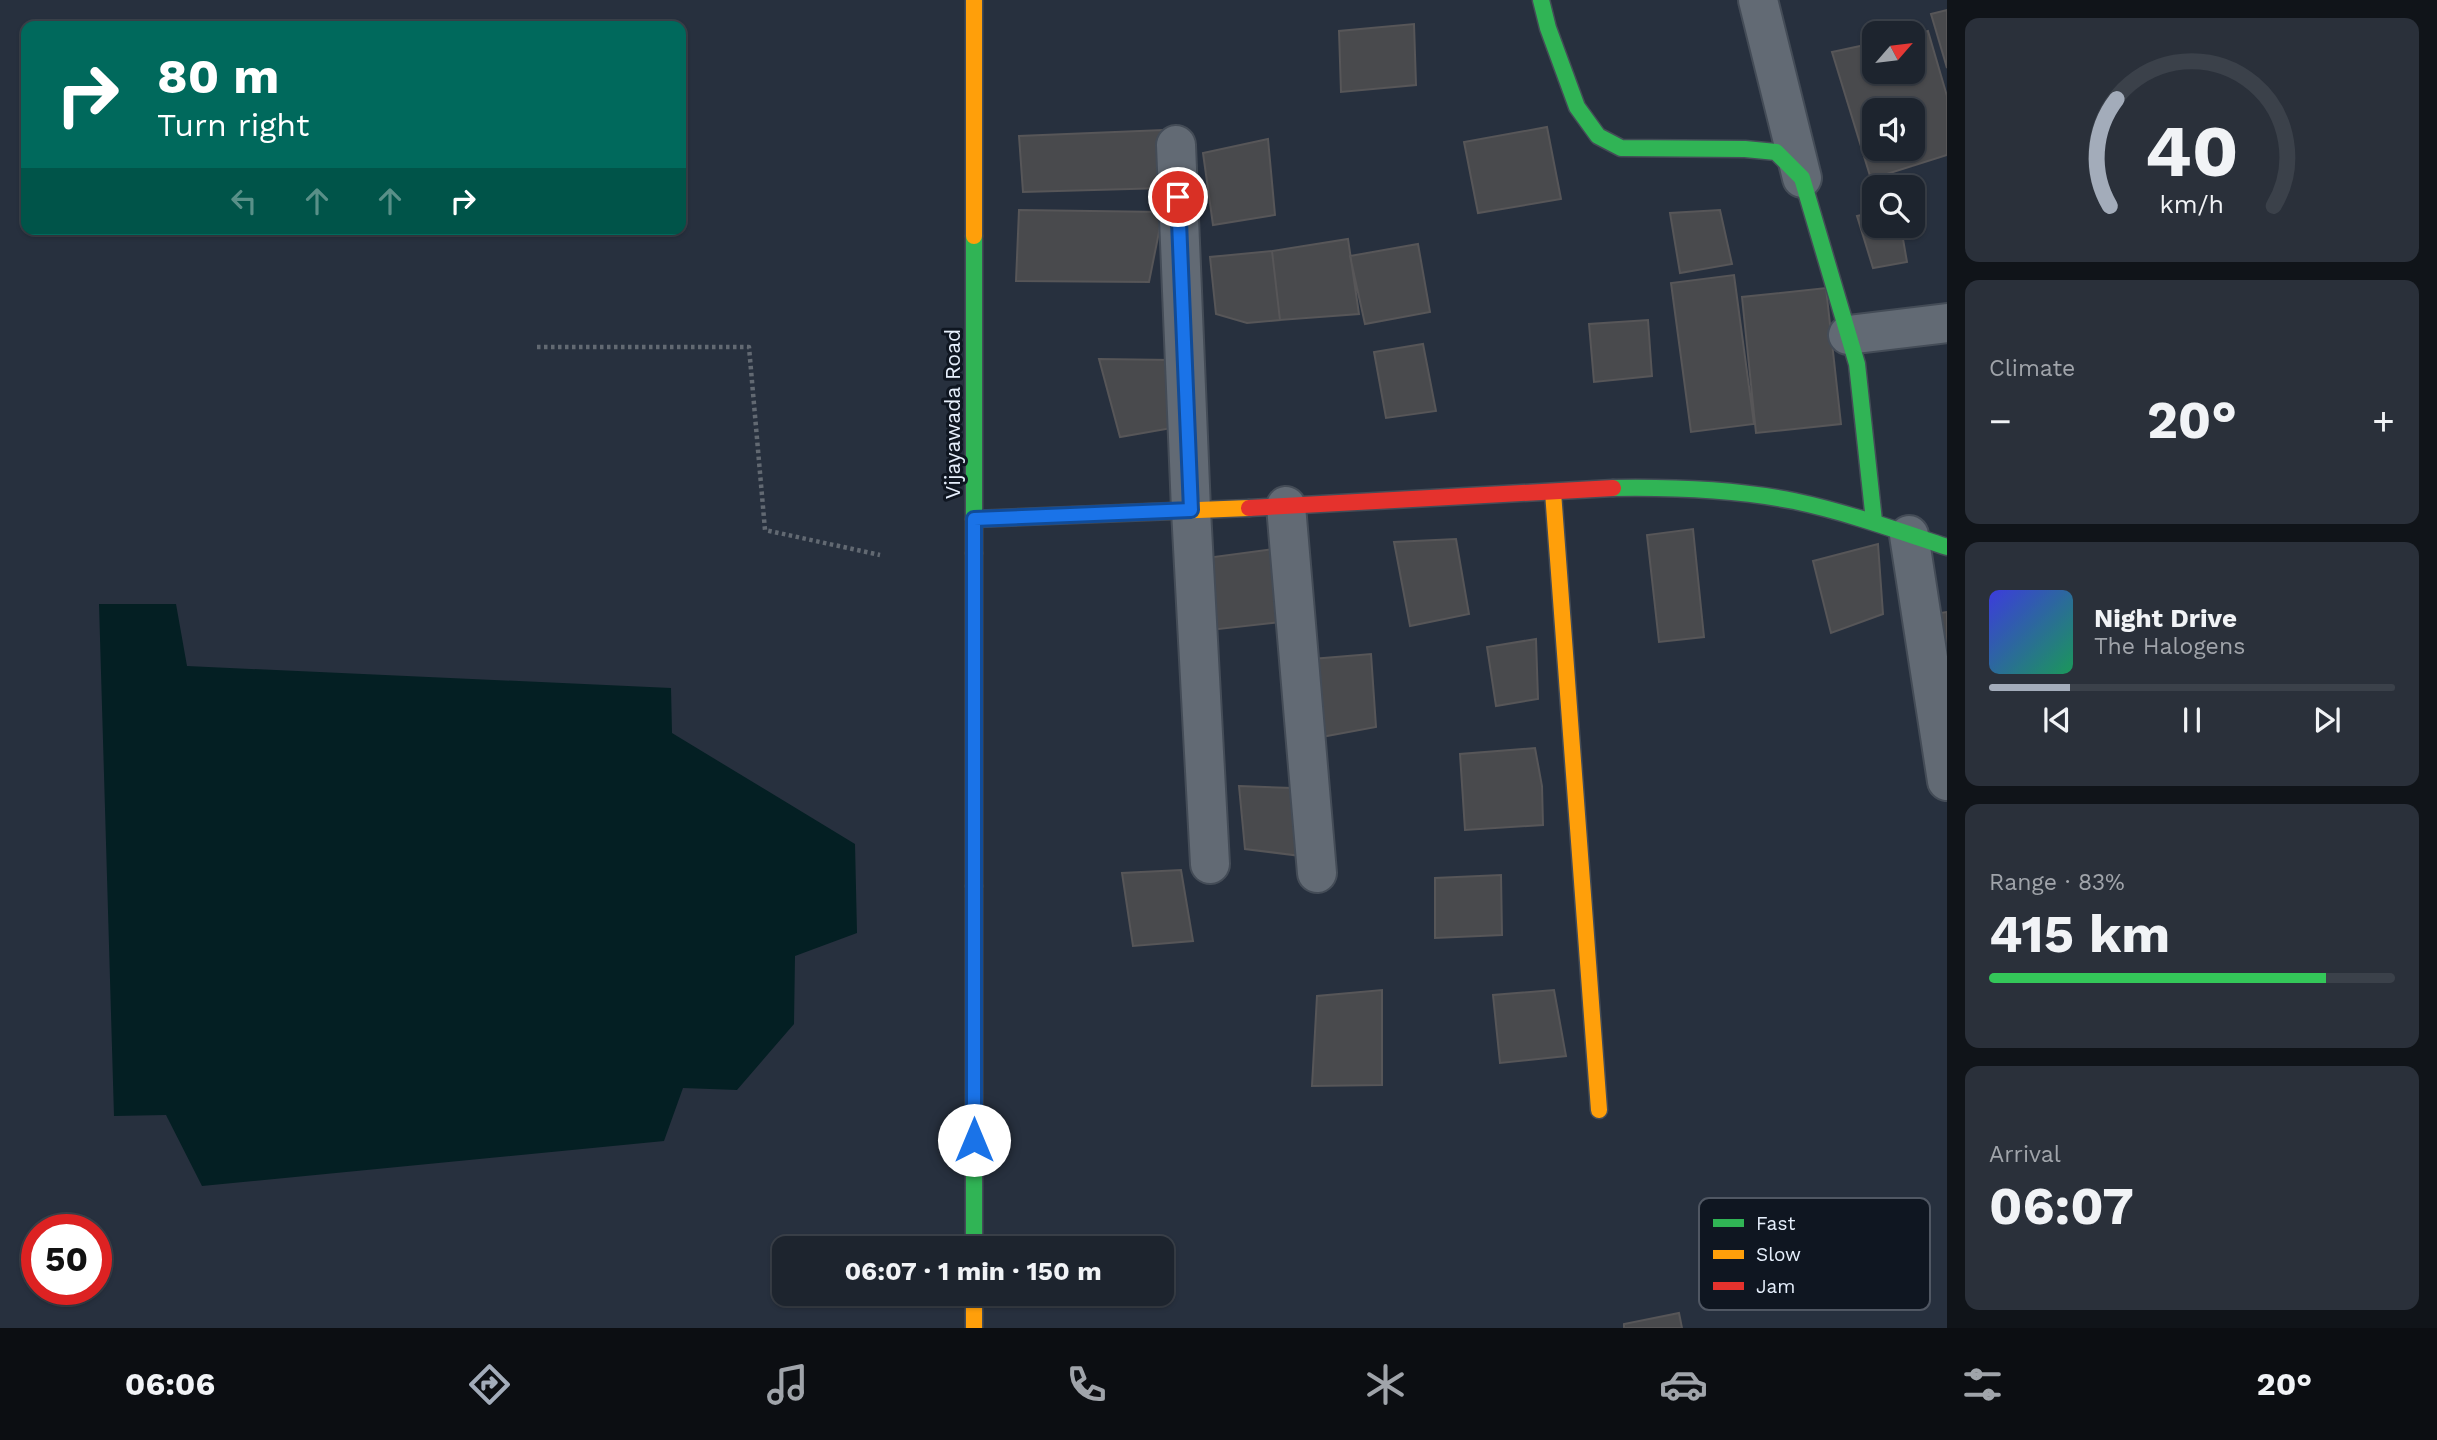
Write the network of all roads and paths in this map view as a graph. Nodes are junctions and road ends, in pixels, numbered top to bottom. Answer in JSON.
{"nodes":[{"id":1,"x":974,"y":0,"type":"edge"},
{"id":2,"x":1541,"y":0,"type":"edge"},
{"id":3,"x":1758,"y":0,"type":"edge"},
{"id":4,"x":1176,"y":145,"type":"dead end"},
{"id":5,"x":1802,"y":178,"type":"junction"},
{"id":6,"x":1947,"y":323,"type":"edge"},
{"id":7,"x":1848,"y":335,"type":"junction"},
{"id":8,"x":537,"y":347,"type":"dead end"},
{"id":9,"x":1553,"y":492,"type":"junction"},
{"id":10,"x":1286,"y":506,"type":"junction"},
{"id":11,"x":1191,"y":510,"type":"junction"},
{"id":12,"x":974,"y":519,"type":"junction"},
{"id":13,"x":1874,"y":521,"type":"junction"},
{"id":14,"x":1909,"y":535,"type":"junction"},
{"id":15,"x":1947,"y":547,"type":"edge"},
{"id":16,"x":880,"y":555,"type":"dead end"},
{"id":17,"x":1947,"y":781,"type":"edge"},
{"id":18,"x":1210,"y":864,"type":"dead end"},
{"id":19,"x":1317,"y":873,"type":"dead end"},
{"id":20,"x":1599,"y":1110,"type":"dead end"},
{"id":21,"x":974,"y":1236,"type":"edge"},
{"id":22,"x":974,"y":1306,"type":"edge"},
{"id":23,"x":974,"y":1328,"type":"edge"}],
"edges":[{"from":1,"to":12,"type":"street","name":"Vijayawada Road"},
{"from":2,"to":5,"type":"street"},
{"from":3,"to":5,"type":"street"},
{"from":4,"to":11,"type":"street"},
{"from":5,"to":7,"type":"street"},
{"from":6,"to":7,"type":"street"},
{"from":7,"to":13,"type":"street"},
{"from":8,"to":16,"type":"path"},
{"from":9,"to":10,"type":"street"},
{"from":9,"to":13,"type":"street"},
{"from":9,"to":20,"type":"street"},
{"from":10,"to":11,"type":"street"},
{"from":10,"to":19,"type":"street"},
{"from":11,"to":12,"type":"street"},
{"from":11,"to":18,"type":"street"},
{"from":12,"to":21,"type":"street","name":"Vijayawada Road"},
{"from":13,"to":14,"type":"street"},
{"from":14,"to":15,"type":"street"},
{"from":14,"to":17,"type":"street"},
{"from":22,"to":23,"type":"street"}]}
